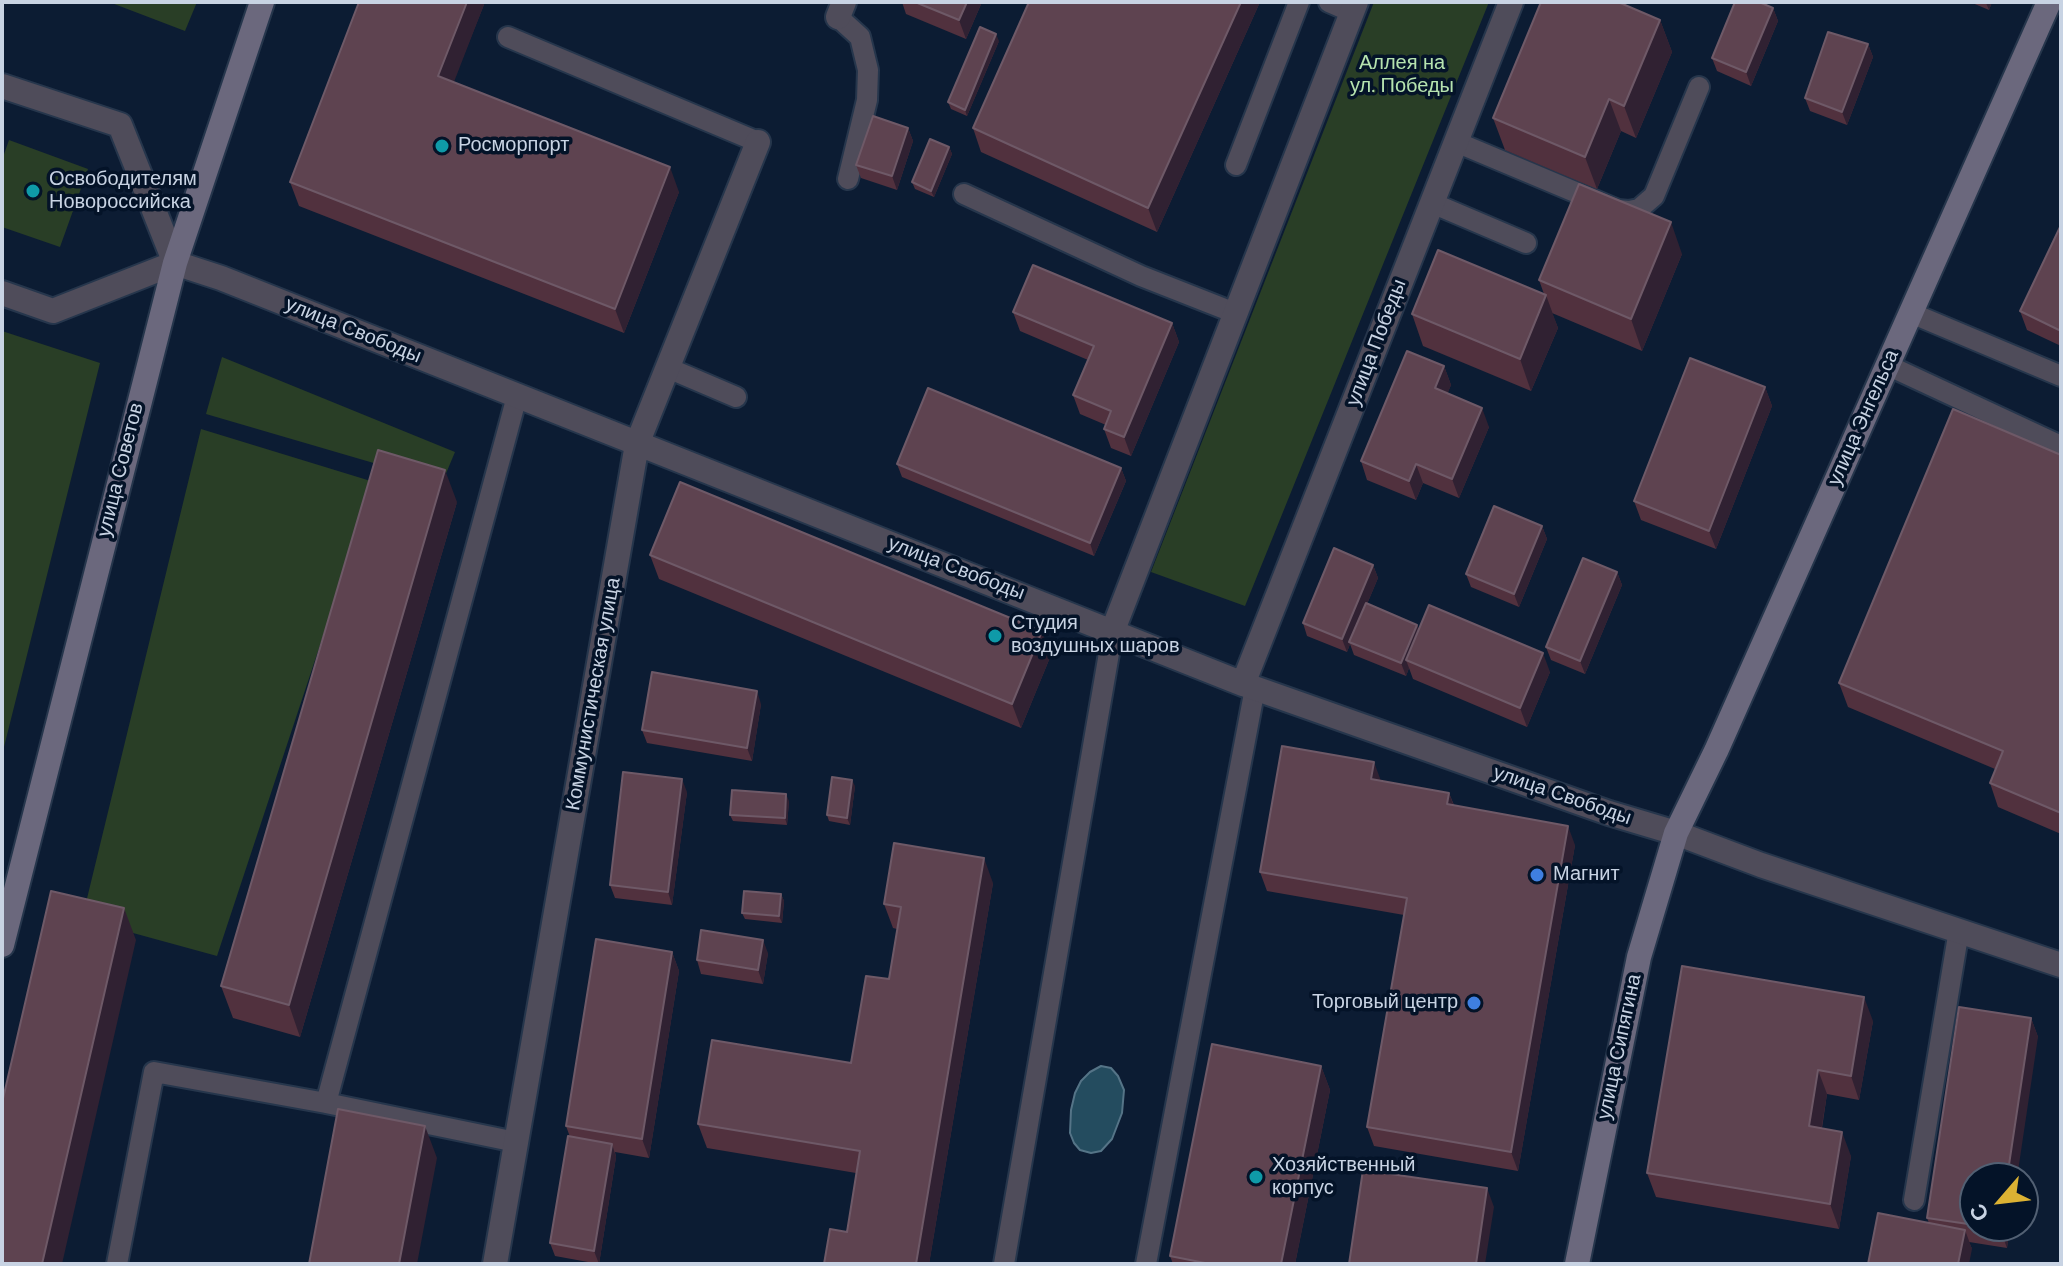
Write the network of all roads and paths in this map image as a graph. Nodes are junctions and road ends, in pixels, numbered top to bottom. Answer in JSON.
{"nodes":[{"id":1,"x":262,"y":2,"type":"edge"},
{"id":2,"x":1299,"y":2,"type":"edge"},
{"id":3,"x":1329,"y":2,"type":"edge"},
{"id":4,"x":1511,"y":2,"type":"edge"},
{"id":5,"x":2049,"y":2,"type":"edge"},
{"id":6,"x":1354,"y":7,"type":"edge"},
{"id":7,"x":841,"y":10,"type":"edge"},
{"id":8,"x":508,"y":37,"type":"dead end"},
{"id":9,"x":2,"y":86,"type":"edge"},
{"id":10,"x":1699,"y":87,"type":"dead end"},
{"id":11,"x":758,"y":142,"type":"joint"},
{"id":12,"x":1456,"y":142,"type":"junction"},
{"id":13,"x":1236,"y":165,"type":"dead end"},
{"id":14,"x":848,"y":179,"type":"dead end"},
{"id":15,"x":964,"y":194,"type":"dead end"},
{"id":16,"x":1432,"y":203,"type":"junction"},
{"id":17,"x":1526,"y":243,"type":"dead end"},
{"id":18,"x":175,"y":263,"type":"junction"},
{"id":19,"x":2,"y":293,"type":"edge"},
{"id":20,"x":1235,"y":313,"type":"junction"},
{"id":21,"x":1911,"y":313,"type":"junction"},
{"id":22,"x":1887,"y":365,"type":"junction"},
{"id":23,"x":668,"y":368,"type":"junction"},
{"id":24,"x":2061,"y":376,"type":"edge"},
{"id":25,"x":517,"y":396,"type":"junction"},
{"id":26,"x":736,"y":397,"type":"dead end"},
{"id":27,"x":637,"y":444,"type":"junction"},
{"id":28,"x":2061,"y":446,"type":"edge"},
{"id":29,"x":1113,"y":630,"type":"junction"},
{"id":30,"x":1249,"y":686,"type":"junction"},
{"id":31,"x":1676,"y":833,"type":"junction"},
{"id":32,"x":1959,"y":930,"type":"junction"},
{"id":33,"x":2,"y":945,"type":"edge"},
{"id":34,"x":2061,"y":965,"type":"edge"},
{"id":35,"x":326,"y":1103,"type":"junction"},
{"id":36,"x":516,"y":1142,"type":"junction"},
{"id":37,"x":1914,"y":1200,"type":"dead end"},
{"id":38,"x":117,"y":1264,"type":"edge"},
{"id":39,"x":495,"y":1264,"type":"edge"},
{"id":40,"x":1004,"y":1264,"type":"edge"},
{"id":41,"x":1146,"y":1264,"type":"edge"},
{"id":42,"x":1577,"y":1264,"type":"edge"}],
"edges":[{"from":1,"to":18,"type":"street","name":"улица Советов"},
{"from":2,"to":13,"type":"lane"},
{"from":3,"to":6,"type":"lane"},
{"from":4,"to":12,"type":"street","name":"улица Победы"},
{"from":5,"to":21,"type":"street","name":"улица Энгельса"},
{"from":6,"to":20,"type":"street"},
{"from":7,"to":14,"type":"lane"},
{"from":8,"to":11,"type":"lane"},
{"from":9,"to":18,"type":"street"},
{"from":10,"to":12,"type":"lane"},
{"from":11,"to":23,"type":"street","name":"Коммунистическая улица"},
{"from":12,"to":16,"type":"street","name":"улица Победы"},
{"from":15,"to":20,"type":"lane"},
{"from":16,"to":17,"type":"lane"},
{"from":16,"to":30,"type":"street","name":"улица Победы"},
{"from":18,"to":19,"type":"street"},
{"from":18,"to":25,"type":"street","name":"улица Свободы"},
{"from":18,"to":33,"type":"street","name":"улица Советов"},
{"from":20,"to":29,"type":"street"},
{"from":21,"to":22,"type":"street","name":"улица Энгельса"},
{"from":21,"to":24,"type":"lane"},
{"from":22,"to":28,"type":"lane"},
{"from":22,"to":31,"type":"street","name":"улица Энгельса"},
{"from":23,"to":26,"type":"lane"},
{"from":23,"to":27,"type":"street","name":"Коммунистическая улица"},
{"from":25,"to":27,"type":"street","name":"улица Свободы"},
{"from":25,"to":35,"type":"lane"},
{"from":27,"to":29,"type":"street","name":"улица Свободы"},
{"from":27,"to":36,"type":"street","name":"Коммунистическая улица"},
{"from":29,"to":30,"type":"street","name":"улица Свободы"},
{"from":29,"to":40,"type":"lane"},
{"from":30,"to":31,"type":"street","name":"улица Свободы"},
{"from":30,"to":41,"type":"lane"},
{"from":31,"to":32,"type":"street","name":"улица Свободы"},
{"from":31,"to":42,"type":"street","name":"улица Сипягина"},
{"from":32,"to":34,"type":"street","name":"улица Свободы"},
{"from":32,"to":37,"type":"lane"},
{"from":35,"to":36,"type":"lane"},
{"from":35,"to":38,"type":"lane"},
{"from":36,"to":39,"type":"street","name":"Коммунистическая улица"}]}
